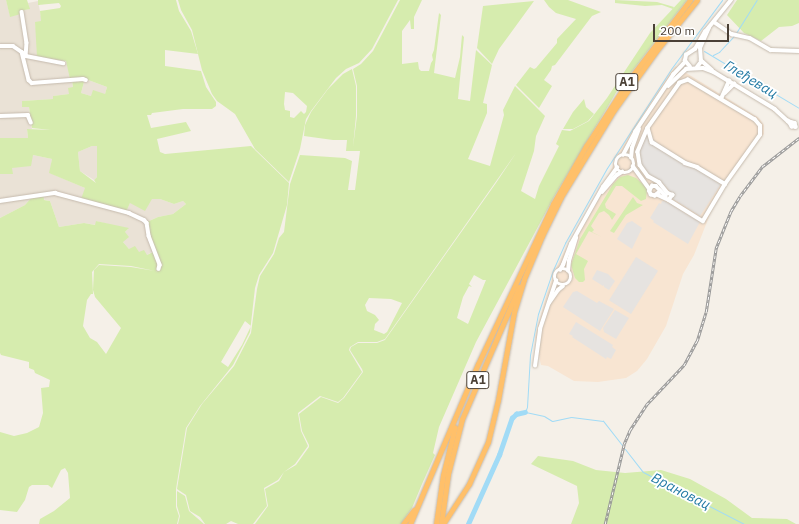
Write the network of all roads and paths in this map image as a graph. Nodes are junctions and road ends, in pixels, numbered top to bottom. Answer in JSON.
{"nodes":[{"id":1,"x":694,"y":0,"type":"edge"},
{"id":2,"x":731,"y":0,"type":"edge"},
{"id":3,"x":22,"y":12,"type":"dead end"},
{"id":4,"x":714,"y":22,"type":"junction"},
{"id":5,"x":709,"y":28,"type":"junction"},
{"id":6,"x":0,"y":46,"type":"edge"},
{"id":7,"x":691,"y":51,"type":"junction"},
{"id":8,"x":799,"y":51,"type":"edge"},
{"id":9,"x":25,"y":55,"type":"junction"},
{"id":10,"x":700,"y":55,"type":"junction"},
{"id":11,"x":702,"y":60,"type":"junction"},
{"id":12,"x":685,"y":62,"type":"junction"},
{"id":13,"x":63,"y":63,"type":"dead end"},
{"id":14,"x":690,"y":67,"type":"junction"},
{"id":15,"x":697,"y":67,"type":"junction"},
{"id":16,"x":714,"y":72,"type":"junction"},
{"id":17,"x":86,"y":80,"type":"dead end"},
{"id":18,"x":729,"y":81,"type":"junction"},
{"id":19,"x":734,"y":84,"type":"junction"},
{"id":20,"x":668,"y":86,"type":"junction"},
{"id":21,"x":725,"y":93,"type":"junction"},
{"id":22,"x":722,"y":99,"type":"junction"},
{"id":23,"x":0,"y":116,"type":"edge"},
{"id":24,"x":788,"y":121,"type":"dead end"},
{"id":25,"x":31,"y":122,"type":"dead end"},
{"id":26,"x":640,"y":128,"type":"junction"},
{"id":27,"x":648,"y":128,"type":"junction"},
{"id":28,"x":623,"y":155,"type":"junction"},
{"id":29,"x":631,"y":158,"type":"junction"},
{"id":30,"x":633,"y":166,"type":"junction"},
{"id":31,"x":617,"y":168,"type":"junction"},
{"id":32,"x":630,"y":171,"type":"junction"},
{"id":33,"x":622,"y":172,"type":"junction"},
{"id":34,"x":639,"y":176,"type":"junction"},
{"id":35,"x":643,"y":180,"type":"junction"},
{"id":36,"x":725,"y":184,"type":"junction"},
{"id":37,"x":654,"y":186,"type":"junction"},
{"id":38,"x":650,"y":190,"type":"junction"},
{"id":39,"x":602,"y":192,"type":"junction"},
{"id":40,"x":659,"y":194,"type":"junction"},
{"id":41,"x":669,"y":200,"type":"junction"},
{"id":42,"x":0,"y":201,"type":"edge"},
{"id":43,"x":577,"y":235,"type":"junction"},
{"id":44,"x":538,"y":244,"type":"junction"},
{"id":45,"x":159,"y":269,"type":"dead end"},
{"id":46,"x":560,"y":270,"type":"junction"},
{"id":47,"x":568,"y":271,"type":"junction"},
{"id":48,"x":556,"y":281,"type":"junction"},
{"id":49,"x":563,"y":286,"type":"junction"},
{"id":50,"x":549,"y":303,"type":"junction"},
{"id":51,"x":535,"y":366,"type":"dead end"},
{"id":52,"x":460,"y":408,"type":"junction"},
{"id":53,"x":418,"y":506,"type":"junction"},
{"id":54,"x":403,"y":524,"type":"edge"},
{"id":55,"x":410,"y":524,"type":"edge"},
{"id":56,"x":436,"y":524,"type":"edge"},
{"id":57,"x":442,"y":524,"type":"edge"}],
"edges":[{"from":1,"to":44,"type":"highway","number":"A1"},
{"from":1,"to":52,"type":"highway","number":"A1"},
{"from":2,"to":4,"type":"street"},
{"from":3,"to":9,"type":"street"},
{"from":4,"to":5,"type":"street"},
{"from":4,"to":8,"type":"street"},
{"from":5,"to":7,"type":"street"},
{"from":5,"to":10,"type":"street"},
{"from":6,"to":9,"type":"street"},
{"from":7,"to":10,"type":"street"},
{"from":7,"to":12,"type":"street"},
{"from":9,"to":13,"type":"street"},
{"from":9,"to":17,"type":"street"},
{"from":10,"to":11,"type":"street"},
{"from":11,"to":15,"type":"street"},
{"from":11,"to":16,"type":"street"},
{"from":12,"to":14,"type":"street"},
{"from":12,"to":20,"type":"street"},
{"from":14,"to":15,"type":"street"},
{"from":14,"to":20,"type":"street"},
{"from":15,"to":16,"type":"street"},
{"from":16,"to":18,"type":"street"},
{"from":18,"to":19,"type":"street"},
{"from":18,"to":21,"type":"street"},
{"from":19,"to":21,"type":"street"},
{"from":19,"to":24,"type":"street"},
{"from":20,"to":26,"type":"street"},
{"from":21,"to":22,"type":"street"},
{"from":22,"to":27,"type":"street"},
{"from":22,"to":36,"type":"street"},
{"from":23,"to":25,"type":"street"},
{"from":26,"to":28,"type":"street"},
{"from":26,"to":29,"type":"street"},
{"from":27,"to":36,"type":"street"},
{"from":27,"to":41,"type":"street"},
{"from":28,"to":29,"type":"street"},
{"from":28,"to":31,"type":"street"},
{"from":29,"to":30,"type":"street"},
{"from":30,"to":32,"type":"street"},
{"from":30,"to":34,"type":"street"},
{"from":31,"to":33,"type":"street"},
{"from":31,"to":39,"type":"street"},
{"from":32,"to":33,"type":"street"},
{"from":32,"to":34,"type":"street"},
{"from":33,"to":39,"type":"street"},
{"from":34,"to":35,"type":"street"},
{"from":35,"to":37,"type":"street"},
{"from":35,"to":38,"type":"street"},
{"from":36,"to":41,"type":"street"},
{"from":37,"to":38,"type":"street"},
{"from":37,"to":40,"type":"street"},
{"from":38,"to":40,"type":"street"},
{"from":39,"to":43,"type":"street"},
{"from":40,"to":41,"type":"street"},
{"from":42,"to":45,"type":"street"},
{"from":43,"to":46,"type":"street"},
{"from":43,"to":47,"type":"street"},
{"from":44,"to":57,"type":"highway","number":"A1"},
{"from":44,"to":57,"type":"highway"},
{"from":46,"to":47,"type":"street"},
{"from":46,"to":48,"type":"street"},
{"from":47,"to":49,"type":"street"},
{"from":48,"to":49,"type":"street"},
{"from":48,"to":50,"type":"street"},
{"from":49,"to":50,"type":"street"},
{"from":50,"to":51,"type":"street"},
{"from":52,"to":53,"type":"highway"},
{"from":52,"to":56,"type":"highway","number":"A1"},
{"from":53,"to":54,"type":"highway"},
{"from":53,"to":55,"type":"highway"}]}
